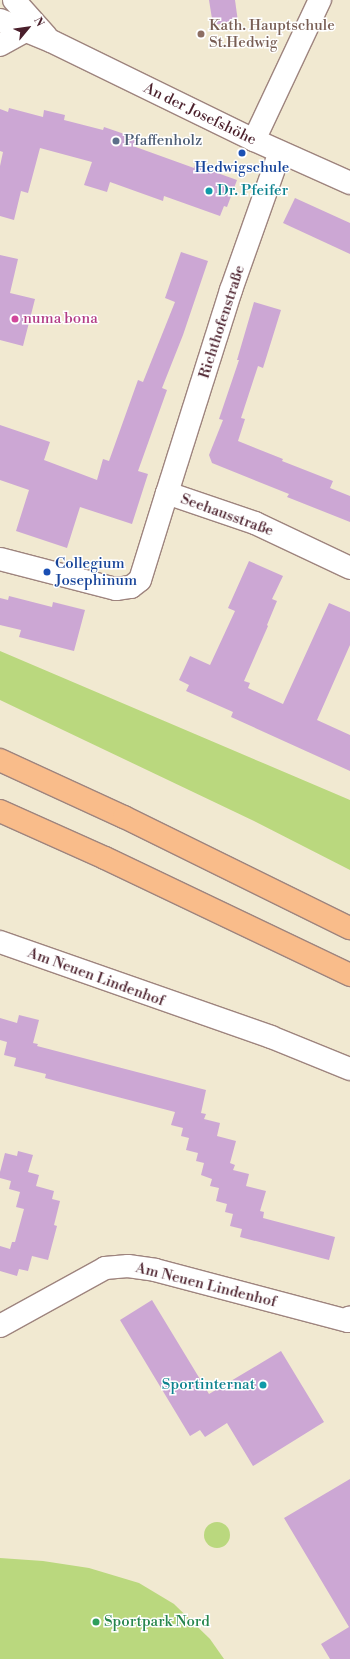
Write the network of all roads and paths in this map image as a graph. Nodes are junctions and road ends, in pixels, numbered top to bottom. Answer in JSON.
{"nodes":[{"id":1,"x":14,"y":0,"type":"edge"},
{"id":2,"x":320,"y":0,"type":"edge"},
{"id":3,"x":0,"y":20,"type":"edge"},
{"id":4,"x":25,"y":31,"type":"junction"},
{"id":5,"x":51,"y":41,"type":"junction"},
{"id":6,"x":0,"y":45,"type":"edge"},
{"id":7,"x":254,"y":140,"type":"junction"},
{"id":8,"x":280,"y":152,"type":"junction"},
{"id":9,"x":350,"y":183,"type":"edge"},
{"id":10,"x":167,"y":493,"type":"junction"},
{"id":11,"x":0,"y":559,"type":"edge"},
{"id":12,"x":350,"y":568,"type":"edge"},
{"id":13,"x":0,"y":760,"type":"edge"},
{"id":14,"x":0,"y":811,"type":"edge"},
{"id":15,"x":350,"y":928,"type":"edge"},
{"id":16,"x":0,"y":942,"type":"edge"},
{"id":17,"x":350,"y":975,"type":"edge"},
{"id":18,"x":350,"y":1069,"type":"edge"},
{"id":19,"x":350,"y":1320,"type":"edge"},
{"id":20,"x":0,"y":1326,"type":"edge"}],
"edges":[{"from":1,"to":5,"type":"street","name":"An der Josefshöhe"},
{"from":2,"to":7,"type":"street"},
{"from":3,"to":4,"type":"street","name":"An der Josefshöhe"},
{"from":4,"to":5,"type":"street","name":"An der Josefshöhe"},
{"from":4,"to":6,"type":"street"},
{"from":5,"to":7,"type":"street","name":"An der Josefshöhe"},
{"from":7,"to":8,"type":"street","name":"An der Josefshöhe"},
{"from":8,"to":9,"type":"street","name":"An der Josefshöhe"},
{"from":8,"to":10,"type":"street","name":"Richthofenstraße"},
{"from":10,"to":11,"type":"street","name":"Seehausstraße"},
{"from":10,"to":12,"type":"street","name":"Seehausstraße"},
{"from":13,"to":15,"type":"highway"},
{"from":14,"to":17,"type":"highway"},
{"from":16,"to":18,"type":"street","name":"Am Neuen Lindenhof"},
{"from":19,"to":20,"type":"street","name":"Am Neuen Lindenhof"}]}
